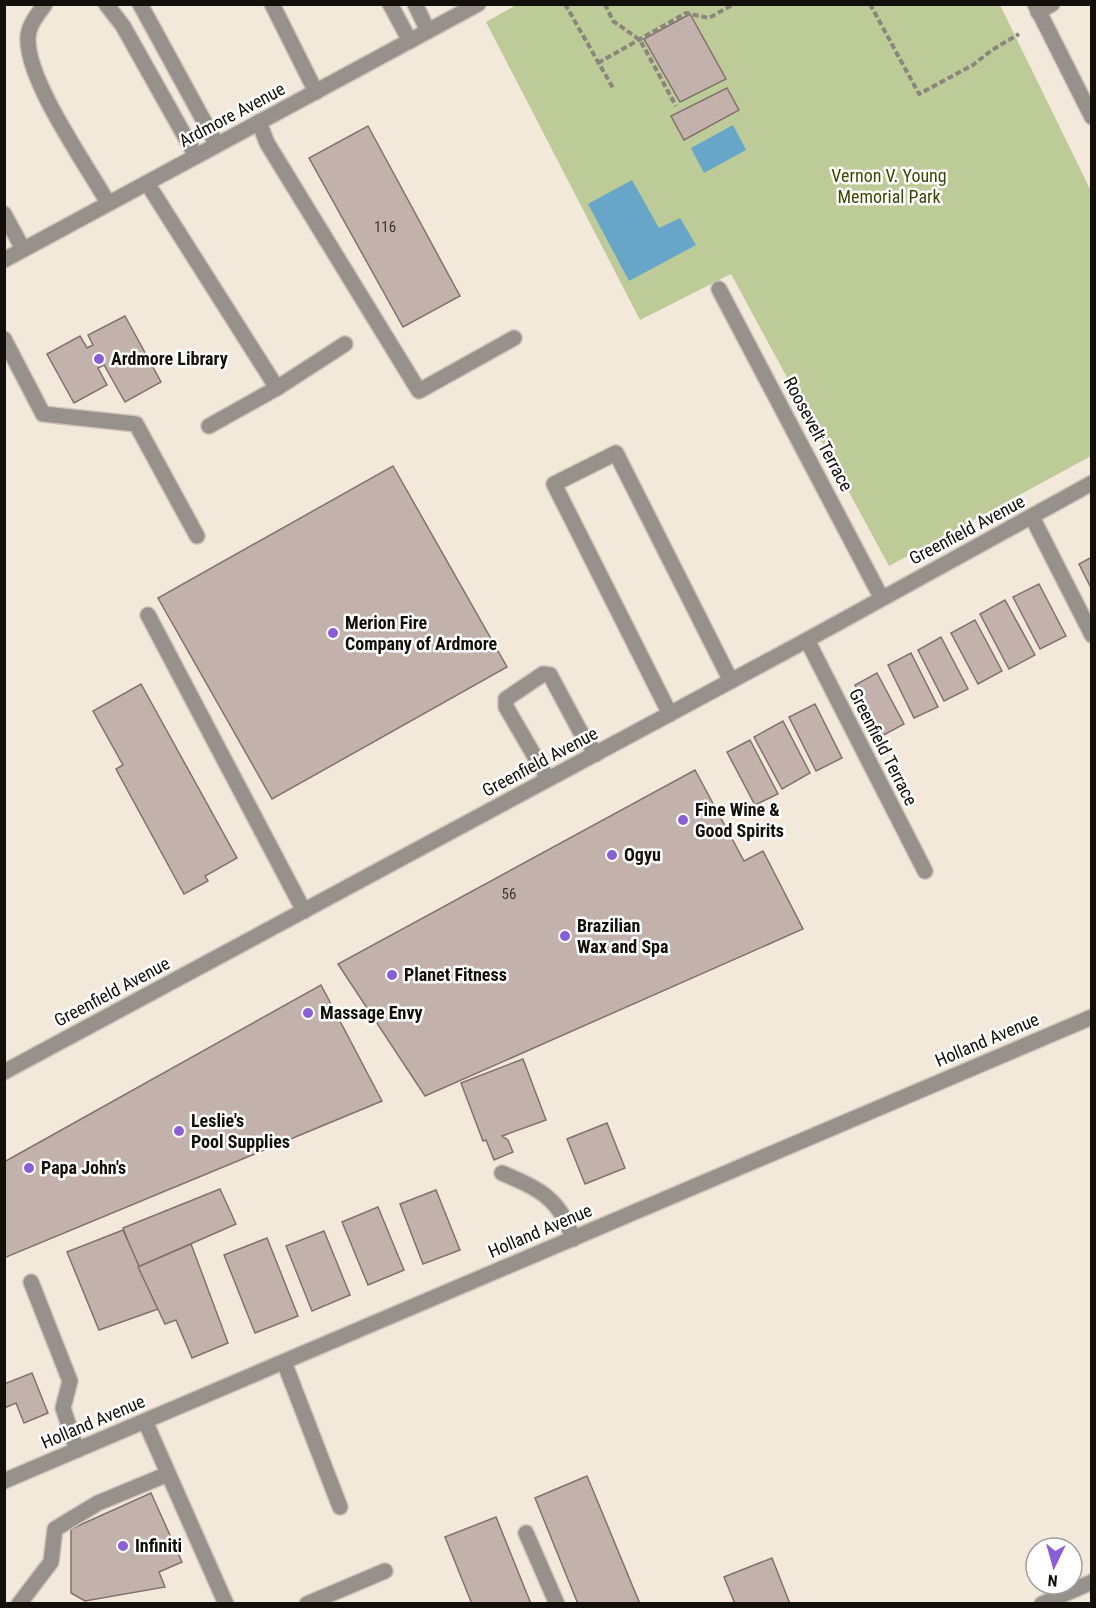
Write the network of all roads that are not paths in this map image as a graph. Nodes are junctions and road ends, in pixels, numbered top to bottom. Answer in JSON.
{"nodes":[{"id":1,"x":45,"y":4,"type":"edge"},
{"id":2,"x":106,"y":4,"type":"edge"},
{"id":3,"x":140,"y":4,"type":"edge"},
{"id":4,"x":272,"y":4,"type":"edge"},
{"id":5,"x":390,"y":4,"type":"edge"},
{"id":6,"x":415,"y":4,"type":"edge"},
{"id":7,"x":478,"y":4,"type":"edge"},
{"id":8,"x":1053,"y":4,"type":"edge"},
{"id":9,"x":1037,"y":8,"type":"edge"},
{"id":10,"x":428,"y":31,"type":"junction"},
{"id":11,"x":410,"y":41,"type":"junction"},
{"id":12,"x":316,"y":92,"type":"junction"},
{"id":13,"x":1092,"y":117,"type":"edge"},
{"id":14,"x":259,"y":122,"type":"junction"},
{"id":15,"x":217,"y":145,"type":"junction"},
{"id":16,"x":196,"y":156,"type":"junction"},
{"id":17,"x":147,"y":183,"type":"junction"},
{"id":18,"x":108,"y":203,"type":"junction"},
{"id":19,"x":4,"y":214,"type":"edge"},
{"id":20,"x":23,"y":249,"type":"junction"},
{"id":21,"x":5,"y":258,"type":"edge"},
{"id":22,"x":719,"y":289,"type":"dead end"},
{"id":23,"x":513,"y":338,"type":"dead end"},
{"id":24,"x":4,"y":339,"type":"edge"},
{"id":25,"x":345,"y":344,"type":"dead end"},
{"id":26,"x":277,"y":388,"type":"junction"},
{"id":27,"x":209,"y":426,"type":"dead end"},
{"id":28,"x":1092,"y":483,"type":"edge"},
{"id":29,"x":1032,"y":518,"type":"junction"},
{"id":30,"x":197,"y":536,"type":"dead end"},
{"id":31,"x":881,"y":597,"type":"junction"},
{"id":32,"x":148,"y":615,"type":"dead end"},
{"id":33,"x":1092,"y":635,"type":"edge"},
{"id":34,"x":807,"y":640,"type":"junction"},
{"id":35,"x":731,"y":681,"type":"junction"},
{"id":36,"x":670,"y":714,"type":"junction"},
{"id":37,"x":596,"y":754,"type":"junction"},
{"id":38,"x":548,"y":779,"type":"junction"},
{"id":39,"x":925,"y":871,"type":"dead end"},
{"id":40,"x":304,"y":911,"type":"junction"},
{"id":41,"x":1092,"y":1017,"type":"edge"},
{"id":42,"x":4,"y":1072,"type":"edge"},
{"id":43,"x":502,"y":1173,"type":"dead end"},
{"id":44,"x":573,"y":1239,"type":"junction"},
{"id":45,"x":31,"y":1282,"type":"dead end"},
{"id":46,"x":284,"y":1362,"type":"junction"},
{"id":47,"x":145,"y":1421,"type":"junction"},
{"id":48,"x":76,"y":1450,"type":"junction"},
{"id":49,"x":168,"y":1474,"type":"junction"},
{"id":50,"x":4,"y":1481,"type":"edge"},
{"id":51,"x":340,"y":1507,"type":"dead end"},
{"id":52,"x":526,"y":1533,"type":"dead end"},
{"id":53,"x":385,"y":1571,"type":"dead end"},
{"id":54,"x":1092,"y":1582,"type":"edge"},
{"id":55,"x":19,"y":1604,"type":"edge"},
{"id":56,"x":226,"y":1604,"type":"edge"},
{"id":57,"x":307,"y":1604,"type":"edge"},
{"id":58,"x":557,"y":1604,"type":"edge"},
{"id":59,"x":1042,"y":1604,"type":"edge"}],
"edges":[{"from":1,"to":18,"type":"street"},
{"from":2,"to":16,"type":"street"},
{"from":3,"to":15,"type":"street"},
{"from":4,"to":12,"type":"street"},
{"from":5,"to":11,"type":"street"},
{"from":6,"to":10,"type":"street"},
{"from":7,"to":10,"type":"street","name":"Ardmore Avenue"},
{"from":8,"to":9,"type":"street"},
{"from":9,"to":13,"type":"street"},
{"from":10,"to":11,"type":"street","name":"Ardmore Avenue"},
{"from":11,"to":12,"type":"street","name":"Ardmore Avenue"},
{"from":12,"to":14,"type":"street","name":"Ardmore Avenue"},
{"from":14,"to":15,"type":"street","name":"Ardmore Avenue"},
{"from":14,"to":23,"type":"street"},
{"from":15,"to":16,"type":"street","name":"Ardmore Avenue"},
{"from":16,"to":17,"type":"street","name":"Ardmore Avenue"},
{"from":17,"to":18,"type":"street","name":"Ardmore Avenue"},
{"from":17,"to":26,"type":"street"},
{"from":18,"to":20,"type":"street","name":"Ardmore Avenue"},
{"from":19,"to":20,"type":"street"},
{"from":20,"to":21,"type":"street","name":"Ardmore Avenue"},
{"from":22,"to":31,"type":"street","name":"Roosevelt Terrace"},
{"from":24,"to":30,"type":"street"},
{"from":25,"to":26,"type":"street"},
{"from":26,"to":27,"type":"street"},
{"from":28,"to":29,"type":"street","name":"Greenfield Avenue"},
{"from":29,"to":31,"type":"street","name":"Greenfield Avenue"},
{"from":29,"to":33,"type":"street"},
{"from":31,"to":34,"type":"street","name":"Greenfield Avenue"},
{"from":32,"to":40,"type":"street"},
{"from":34,"to":35,"type":"street","name":"Greenfield Avenue"},
{"from":34,"to":39,"type":"street","name":"Greenfield Terrace"},
{"from":35,"to":36,"type":"street","name":"Greenfield Avenue"},
{"from":35,"to":36,"type":"street"},
{"from":36,"to":37,"type":"street","name":"Greenfield Avenue"},
{"from":37,"to":38,"type":"street","name":"Greenfield Avenue"},
{"from":37,"to":38,"type":"street"},
{"from":38,"to":40,"type":"street","name":"Greenfield Avenue"},
{"from":40,"to":42,"type":"street","name":"Greenfield Avenue"},
{"from":41,"to":44,"type":"street","name":"Holland Avenue"},
{"from":43,"to":44,"type":"street"},
{"from":44,"to":46,"type":"street","name":"Holland Avenue"},
{"from":45,"to":48,"type":"street"},
{"from":46,"to":47,"type":"street","name":"Holland Avenue"},
{"from":46,"to":51,"type":"street"},
{"from":47,"to":48,"type":"street","name":"Holland Avenue"},
{"from":47,"to":49,"type":"street"},
{"from":48,"to":50,"type":"street","name":"Holland Avenue"},
{"from":49,"to":55,"type":"street"},
{"from":49,"to":56,"type":"street"},
{"from":52,"to":58,"type":"street"},
{"from":53,"to":57,"type":"street"},
{"from":54,"to":59,"type":"street"}]}
